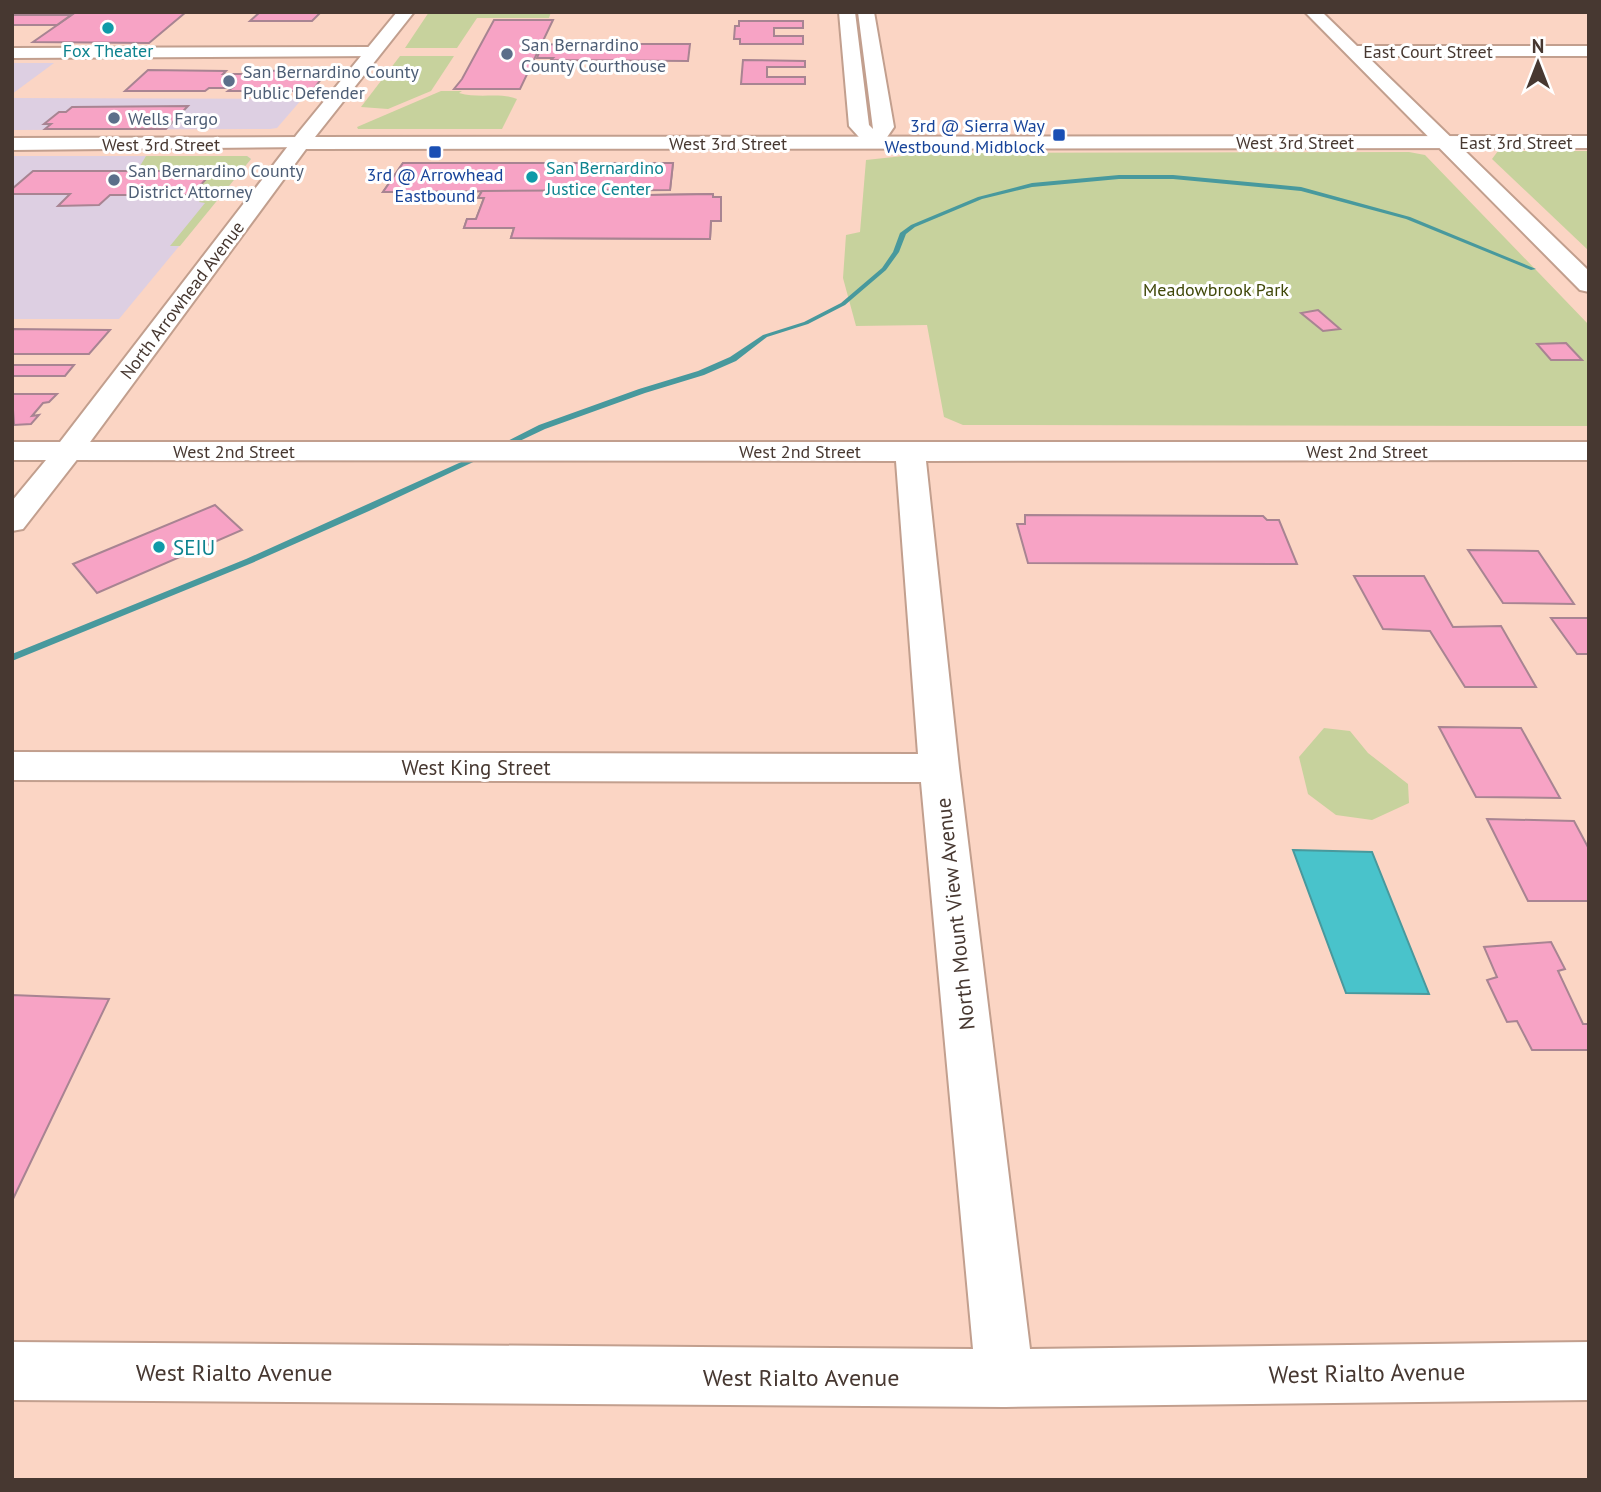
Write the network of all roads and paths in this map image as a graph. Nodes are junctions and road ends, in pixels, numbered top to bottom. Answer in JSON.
{"nodes":[{"id":1,"x":406,"y":12,"type":"edge"},
{"id":2,"x":847,"y":12,"type":"edge"},
{"id":3,"x":866,"y":12,"type":"edge"},
{"id":4,"x":1313,"y":12,"type":"edge"},
{"id":5,"x":1352,"y":51,"type":"junction"},
{"id":6,"x":1589,"y":51,"type":"edge"},
{"id":7,"x":12,"y":52,"type":"edge"},
{"id":8,"x":372,"y":52,"type":"junction"},
{"id":9,"x":874,"y":142,"type":"junction"},
{"id":10,"x":1443,"y":142,"type":"junction"},
{"id":11,"x":1589,"y":142,"type":"edge"},
{"id":12,"x":12,"y":144,"type":"edge"},
{"id":13,"x":303,"y":144,"type":"junction"},
{"id":14,"x":1589,"y":285,"type":"edge"},
{"id":15,"x":12,"y":451,"type":"edge"},
{"id":16,"x":69,"y":451,"type":"junction"},
{"id":17,"x":909,"y":451,"type":"junction"},
{"id":18,"x":1589,"y":451,"type":"edge"},
{"id":19,"x":12,"y":522,"type":"edge"},
{"id":20,"x":12,"y":765,"type":"edge"},
{"id":21,"x":939,"y":768,"type":"junction"},
{"id":22,"x":12,"y":1371,"type":"edge"},
{"id":23,"x":1589,"y":1371,"type":"edge"},
{"id":24,"x":1005,"y":1378,"type":"junction"}],
"edges":[{"from":1,"to":8,"type":"street","name":"North Arrowhead Avenue"},
{"from":2,"to":9,"type":"street"},
{"from":3,"to":9,"type":"street"},
{"from":4,"to":5,"type":"street"},
{"from":5,"to":6,"type":"street","name":"East Court Street"},
{"from":5,"to":10,"type":"street"},
{"from":7,"to":8,"type":"street"},
{"from":8,"to":13,"type":"street","name":"North Arrowhead Avenue"},
{"from":9,"to":10,"type":"street","name":"West 3rd Street"},
{"from":9,"to":13,"type":"street","name":"West 3rd Street"},
{"from":10,"to":11,"type":"street","name":"East 3rd Street"},
{"from":10,"to":14,"type":"street"},
{"from":12,"to":13,"type":"street","name":"West 3rd Street"},
{"from":13,"to":16,"type":"street","name":"North Arrowhead Avenue"},
{"from":15,"to":16,"type":"street","name":"West 2nd Street"},
{"from":16,"to":17,"type":"street","name":"West 2nd Street"},
{"from":16,"to":19,"type":"street","name":"North Arrowhead Avenue"},
{"from":17,"to":18,"type":"street","name":"West 2nd Street"},
{"from":17,"to":21,"type":"street","name":"North Mount View Avenue"},
{"from":20,"to":21,"type":"street","name":"West King Street"},
{"from":21,"to":24,"type":"street","name":"North Mount View Avenue"},
{"from":22,"to":24,"type":"street","name":"West Rialto Avenue"},
{"from":23,"to":24,"type":"street","name":"West Rialto Avenue"}]}
